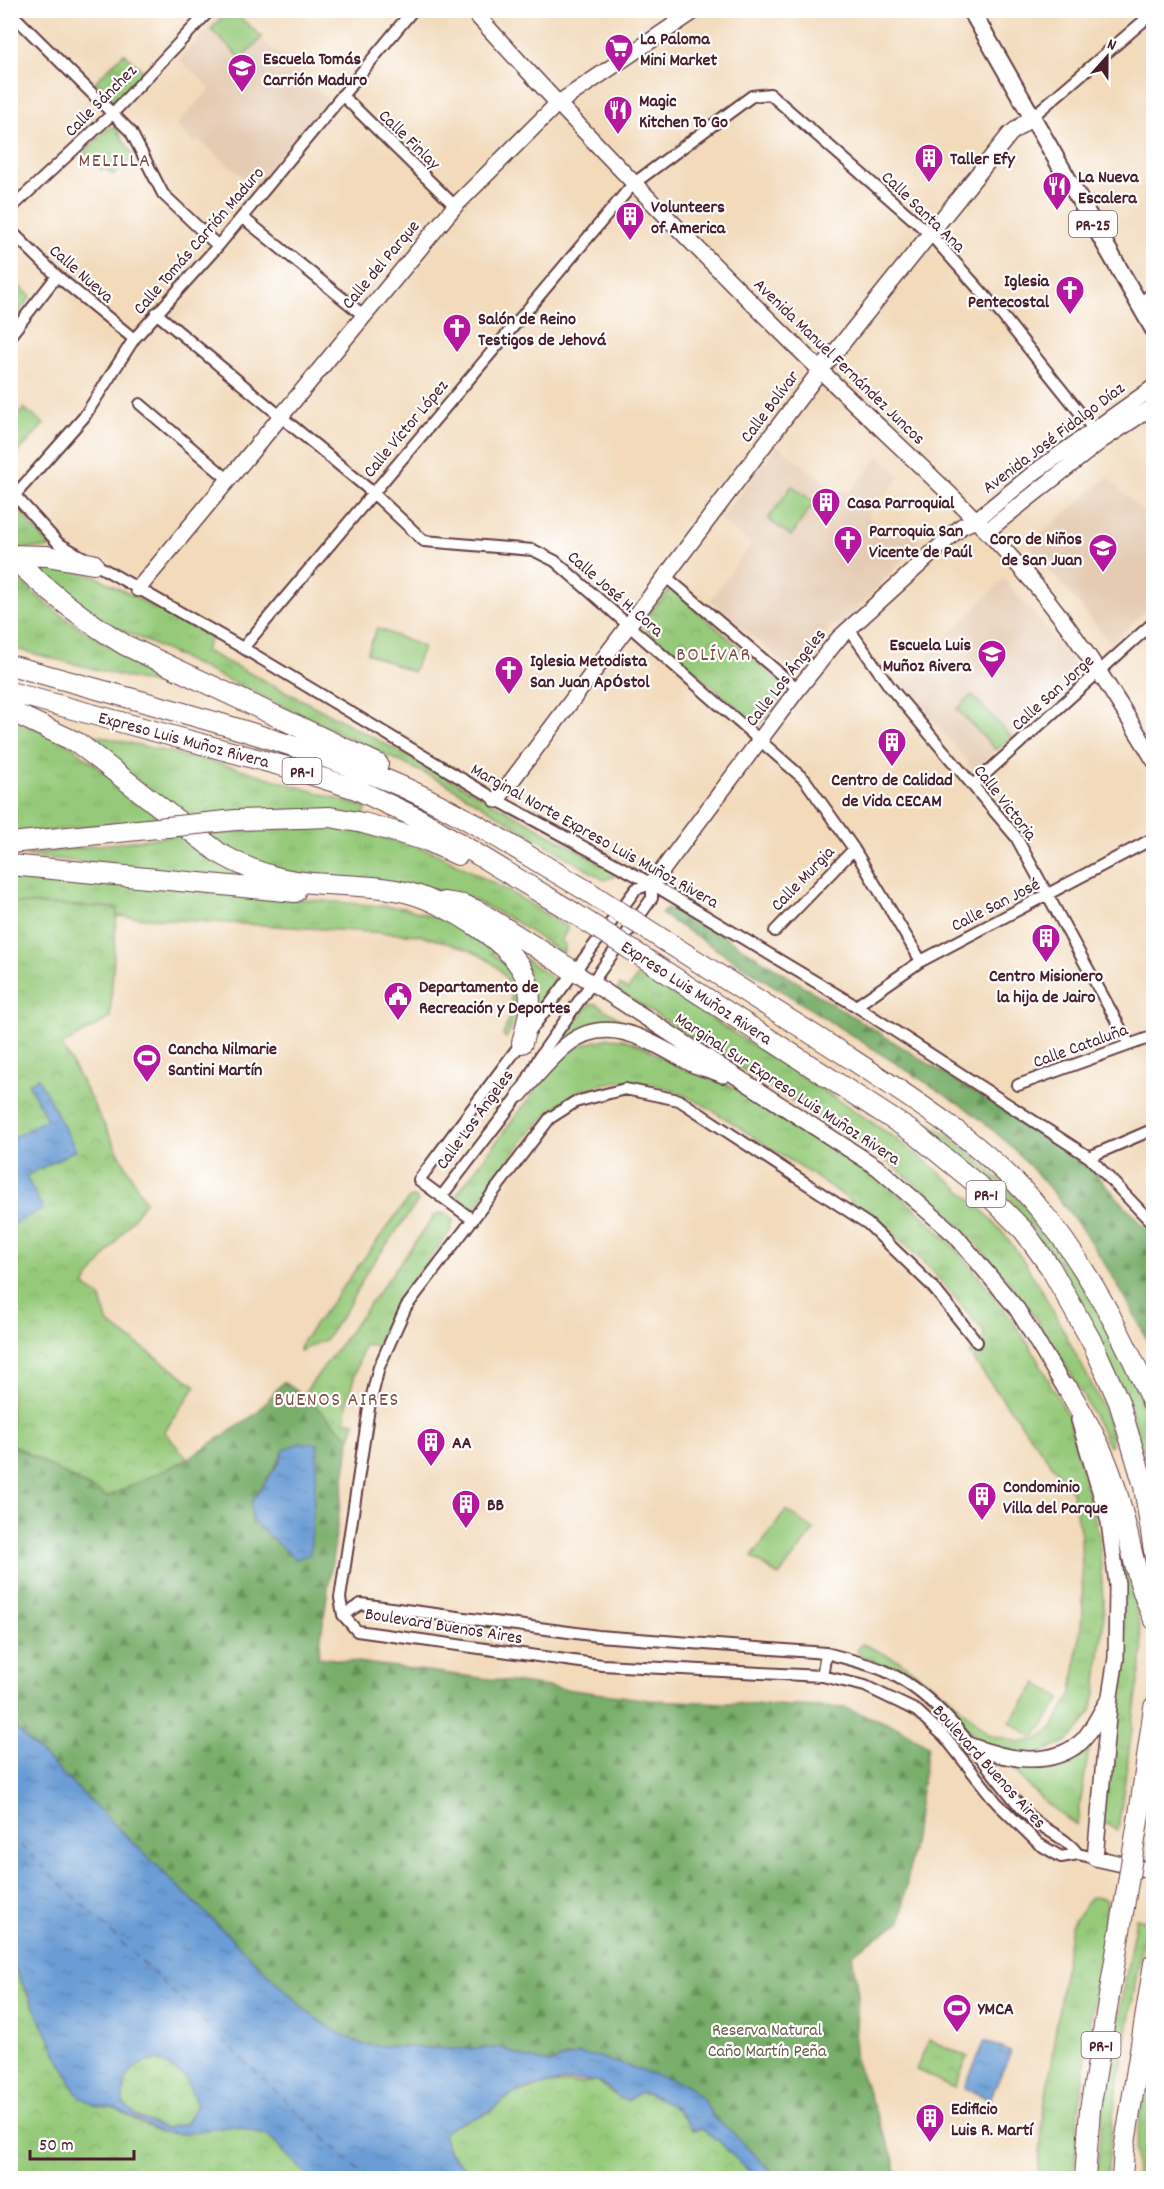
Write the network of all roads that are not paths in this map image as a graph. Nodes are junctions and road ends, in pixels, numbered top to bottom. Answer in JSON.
{"nodes":[{"id":1,"x":210,"y":10,"type":"edge"},
{"id":2,"x":412,"y":10,"type":"edge"},
{"id":3,"x":472,"y":10,"type":"edge"},
{"id":4,"x":696,"y":10,"type":"edge"},
{"id":5,"x":971,"y":10,"type":"edge"},
{"id":6,"x":10,"y":12,"type":"edge"},
{"id":7,"x":1154,"y":12,"type":"edge"},
{"id":8,"x":759,"y":94,"type":"joint"},
{"id":9,"x":342,"y":95,"type":"junction"},
{"id":10,"x":557,"y":104,"type":"junction"},
{"id":11,"x":111,"y":114,"type":"junction"},
{"id":12,"x":1032,"y":117,"type":"junction"},
{"id":13,"x":633,"y":184,"type":"junction"},
{"id":14,"x":455,"y":206,"type":"junction"},
{"id":15,"x":10,"y":209,"type":"edge"},
{"id":16,"x":242,"y":217,"type":"junction"},
{"id":17,"x":10,"y":230,"type":"edge"},
{"id":18,"x":930,"y":234,"type":"junction"},
{"id":19,"x":218,"y":246,"type":"junction"},
{"id":20,"x":57,"y":276,"type":"junction"},
{"id":21,"x":1154,"y":292,"type":"edge"},
{"id":22,"x":1138,"y":304,"type":"junction"},
{"id":23,"x":156,"y":313,"type":"junction"},
{"id":24,"x":363,"y":315,"type":"junction"},
{"id":25,"x":1154,"y":330,"type":"edge"},
{"id":26,"x":10,"y":336,"type":"edge"},
{"id":27,"x":134,"y":339,"type":"junction"},
{"id":28,"x":820,"y":371,"type":"junction"},
{"id":29,"x":1154,"y":387,"type":"edge"},
{"id":30,"x":140,"y":404,"type":"dead end"},
{"id":31,"x":1154,"y":406,"type":"edge"},
{"id":32,"x":279,"y":417,"type":"junction"},
{"id":33,"x":1093,"y":429,"type":"junction"},
{"id":34,"x":229,"y":480,"type":"junction"},
{"id":35,"x":372,"y":492,"type":"junction"},
{"id":36,"x":12,"y":493,"type":"edge"},
{"id":37,"x":976,"y":520,"type":"junction"},
{"id":38,"x":987,"y":531,"type":"junction"},
{"id":39,"x":10,"y":555,"type":"edge"},
{"id":40,"x":93,"y":564,"type":"junction"},
{"id":41,"x":665,"y":576,"type":"junction"},
{"id":42,"x":138,"y":589,"type":"junction"},
{"id":43,"x":1154,"y":622,"type":"edge"},
{"id":44,"x":628,"y":624,"type":"junction"},
{"id":45,"x":849,"y":628,"type":"junction"},
{"id":46,"x":243,"y":648,"type":"junction"},
{"id":47,"x":10,"y":665,"type":"edge"},
{"id":48,"x":1101,"y":671,"type":"junction"},
{"id":49,"x":798,"y":689,"type":"junction"},
{"id":50,"x":10,"y":692,"type":"edge"},
{"id":51,"x":10,"y":711,"type":"edge"},
{"id":52,"x":759,"y":741,"type":"junction"},
{"id":53,"x":1154,"y":760,"type":"edge"},
{"id":54,"x":972,"y":785,"type":"junction"},
{"id":55,"x":497,"y":800,"type":"junction"},
{"id":56,"x":440,"y":805,"type":"junction"},
{"id":57,"x":1154,"y":838,"type":"edge"},
{"id":58,"x":10,"y":843,"type":"edge"},
{"id":59,"x":854,"y":849,"type":"junction"},
{"id":60,"x":10,"y":865,"type":"edge"},
{"id":61,"x":495,"y":865,"type":"junction"},
{"id":62,"x":652,"y":884,"type":"junction"},
{"id":63,"x":1049,"y":895,"type":"junction"},
{"id":64,"x":432,"y":900,"type":"junction"},
{"id":65,"x":775,"y":931,"type":"dead end"},
{"id":66,"x":921,"y":960,"type":"junction"},
{"id":67,"x":575,"y":972,"type":"junction"},
{"id":68,"x":592,"y":983,"type":"junction"},
{"id":69,"x":856,"y":1006,"type":"junction"},
{"id":70,"x":1154,"y":1036,"type":"edge"},
{"id":71,"x":522,"y":1043,"type":"junction"},
{"id":72,"x":1130,"y":1044,"type":"junction"},
{"id":73,"x":747,"y":1083,"type":"junction"},
{"id":74,"x":1018,"y":1085,"type":"dead end"},
{"id":75,"x":520,"y":1094,"type":"junction"},
{"id":76,"x":1154,"y":1129,"type":"edge"},
{"id":77,"x":1089,"y":1157,"type":"junction"},
{"id":78,"x":441,"y":1197,"type":"junction"},
{"id":79,"x":473,"y":1220,"type":"junction"},
{"id":80,"x":1154,"y":1225,"type":"edge"},
{"id":81,"x":1124,"y":1338,"type":"junction"},
{"id":82,"x":977,"y":1342,"type":"dead end"},
{"id":83,"x":1154,"y":1370,"type":"edge"},
{"id":84,"x":1068,"y":1389,"type":"junction"},
{"id":85,"x":1154,"y":1407,"type":"edge"},
{"id":86,"x":1154,"y":1551,"type":"edge"},
{"id":87,"x":344,"y":1615,"type":"junction"},
{"id":88,"x":1154,"y":1619,"type":"edge"},
{"id":89,"x":826,"y":1653,"type":"junction"},
{"id":90,"x":849,"y":1659,"type":"junction"},
{"id":91,"x":822,"y":1676,"type":"junction"},
{"id":92,"x":844,"y":1681,"type":"junction"},
{"id":93,"x":1110,"y":1696,"type":"junction"},
{"id":94,"x":1154,"y":1707,"type":"edge"},
{"id":95,"x":971,"y":1746,"type":"junction"},
{"id":96,"x":1078,"y":1854,"type":"junction"},
{"id":97,"x":1095,"y":1858,"type":"junction"},
{"id":98,"x":1154,"y":1871,"type":"edge"},
{"id":99,"x":1154,"y":1963,"type":"edge"},
{"id":100,"x":1085,"y":2178,"type":"edge"},
{"id":101,"x":1122,"y":2178,"type":"edge"}],
"edges":[{"from":1,"to":11,"type":"street","name":"Calle Sánchez"},
{"from":2,"to":9,"type":"street","name":"Calle Tomás Carrión Maduro"},
{"from":3,"to":10,"type":"street","name":"Avenida Manuel Fernández Juncos"},
{"from":4,"to":10,"type":"street","name":"Calle del Parque"},
{"from":5,"to":12,"type":"main road","number":"PR-25"},
{"from":6,"to":11,"type":"street"},
{"from":7,"to":12,"type":"street","name":"Calle Bolívar"},
{"from":8,"to":13,"type":"street","name":"Calle Víctor López"},
{"from":8,"to":18,"type":"street","name":"Calle Santa Ana"},
{"from":9,"to":14,"type":"street","name":"Calle Finlay"},
{"from":9,"to":16,"type":"street","name":"Calle Tomás Carrión Maduro"},
{"from":10,"to":13,"type":"street","name":"Avenida Manuel Fernández Juncos"},
{"from":10,"to":14,"type":"street","name":"Calle del Parque"},
{"from":11,"to":15,"type":"street","name":"Calle Sánchez"},
{"from":11,"to":19,"type":"street"},
{"from":12,"to":18,"type":"street","name":"Calle Bolívar"},
{"from":12,"to":22,"type":"main road","number":"PR-25"},
{"from":13,"to":28,"type":"street","name":"Avenida Manuel Fernández Juncos"},
{"from":13,"to":35,"type":"street","name":"Calle Víctor López"},
{"from":14,"to":24,"type":"street","name":"Calle del Parque"},
{"from":16,"to":19,"type":"street","name":"Calle Tomás Carrión Maduro"},
{"from":16,"to":24,"type":"street"},
{"from":17,"to":20,"type":"street","name":"Calle Nueva"},
{"from":18,"to":28,"type":"street","name":"Calle Bolívar"},
{"from":18,"to":33,"type":"street","name":"Calle Santa Ana"},
{"from":19,"to":23,"type":"street","name":"Calle Tomás Carrión Maduro"},
{"from":20,"to":26,"type":"street"},
{"from":20,"to":27,"type":"street","name":"Calle Nueva"},
{"from":21,"to":22,"type":"street"},
{"from":22,"to":25,"type":"main road","number":"PR-25"},
{"from":23,"to":27,"type":"street","name":"Calle Tomás Carrión Maduro"},
{"from":23,"to":32,"type":"street","name":"Calle José H. Cora"},
{"from":24,"to":32,"type":"street","name":"Calle del Parque"},
{"from":27,"to":36,"type":"street","name":"Calle Tomás Carrión Maduro"},
{"from":28,"to":37,"type":"street","name":"Avenida Manuel Fernández Juncos"},
{"from":28,"to":41,"type":"street","name":"Calle Bolívar"},
{"from":29,"to":33,"type":"street","name":"Avenida José Fidalgo Díaz"},
{"from":30,"to":34,"type":"street"},
{"from":31,"to":38,"type":"street","name":"Avenida José Fidalgo Díaz"},
{"from":32,"to":34,"type":"street","name":"Calle del Parque"},
{"from":32,"to":35,"type":"street","name":"Calle José H. Cora"},
{"from":33,"to":37,"type":"street","name":"Avenida José Fidalgo Díaz"},
{"from":34,"to":42,"type":"street","name":"Calle del Parque"},
{"from":35,"to":44,"type":"street","name":"Calle José H. Cora"},
{"from":35,"to":46,"type":"street","name":"Calle Víctor López"},
{"from":36,"to":40,"type":"street","name":"Marginal Norte Expreso Luis Muñoz Rivera"},
{"from":37,"to":38,"type":"street","name":"Avenida Manuel Fernández Juncos"},
{"from":37,"to":45,"type":"street","name":"Calle Los Ángeles"},
{"from":38,"to":48,"type":"street","name":"Avenida Manuel Fernández Juncos"},
{"from":39,"to":40,"type":"highway"},
{"from":39,"to":56,"type":"highway"},
{"from":40,"to":42,"type":"street","name":"Marginal Norte Expreso Luis Muñoz Rivera"},
{"from":41,"to":44,"type":"street","name":"Calle Bolívar"},
{"from":41,"to":49,"type":"street"},
{"from":42,"to":46,"type":"street","name":"Marginal Norte Expreso Luis Muñoz Rivera"},
{"from":43,"to":48,"type":"street","name":"Calle San Jorge"},
{"from":44,"to":52,"type":"street","name":"Calle José H. Cora"},
{"from":44,"to":55,"type":"street","name":"Calle Bolívar"},
{"from":45,"to":49,"type":"street","name":"Calle Los Ángeles"},
{"from":45,"to":54,"type":"street","name":"Calle Victoria"},
{"from":46,"to":55,"type":"street","name":"Marginal Norte Expreso Luis Muñoz Rivera"},
{"from":47,"to":56,"type":"highway","name":"Expreso Luis Muñoz Rivera","number":"PR-1"},
{"from":48,"to":53,"type":"street","name":"Avenida Manuel Fernández Juncos"},
{"from":48,"to":54,"type":"street","name":"Calle San Jorge"},
{"from":49,"to":52,"type":"street","name":"Calle Los Ángeles"},
{"from":50,"to":61,"type":"highway","name":"Expreso Luis Muñoz Rivera","number":"PR-1"},
{"from":51,"to":64,"type":"highway"},
{"from":52,"to":59,"type":"street","name":"Calle José H. Cora"},
{"from":52,"to":62,"type":"street","name":"Calle Los Ángeles"},
{"from":54,"to":63,"type":"street","name":"Calle Victoria"},
{"from":55,"to":62,"type":"street","name":"Marginal Norte Expreso Luis Muñoz Rivera"},
{"from":56,"to":81,"type":"highway","name":"Expreso Luis Muñoz Rivera","number":"PR-1","bridge":true},
{"from":57,"to":63,"type":"street","name":"Calle San José"},
{"from":58,"to":61,"type":"highway","bridge":true},
{"from":59,"to":65,"type":"street","name":"Calle Murgia"},
{"from":59,"to":66,"type":"street","name":"Calle José H. Cora"},
{"from":60,"to":64,"type":"highway"},
{"from":61,"to":86,"type":"highway","name":"Expreso Luis Muñoz Rivera","number":"PR-1","bridge":true},
{"from":62,"to":67,"type":"street","name":"Calle Los Ángeles"},
{"from":62,"to":68,"type":"street","name":"Calle Los Ángeles"},
{"from":62,"to":69,"type":"street","name":"Marginal Norte Expreso Luis Muñoz Rivera"},
{"from":63,"to":66,"type":"street","name":"Calle San José"},
{"from":63,"to":72,"type":"street","name":"Calle Victoria"},
{"from":64,"to":67,"type":"highway"},
{"from":64,"to":71,"type":"highway"},
{"from":66,"to":69,"type":"street","name":"Calle San José"},
{"from":67,"to":68,"type":"street","name":"Marginal Sur Expreso Luis Muñoz Rivera"},
{"from":67,"to":71,"type":"street","name":"Calle Los Ángeles"},
{"from":68,"to":73,"type":"street","name":"Marginal Sur Expreso Luis Muñoz Rivera"},
{"from":68,"to":75,"type":"street","name":"Calle Los Ángeles"},
{"from":69,"to":77,"type":"street","name":"Marginal Norte Expreso Luis Muñoz Rivera"},
{"from":70,"to":72,"type":"street","name":"Calle Cataluña"},
{"from":71,"to":78,"type":"street","name":"Calle Los Ángeles"},
{"from":72,"to":74,"type":"street","name":"Calle Cataluña"},
{"from":73,"to":75,"type":"street"},
{"from":73,"to":84,"type":"street","name":"Marginal Sur Expreso Luis Muñoz Rivera"},
{"from":75,"to":78,"type":"street","name":"Calle Los Ángeles"},
{"from":76,"to":77,"type":"street"},
{"from":77,"to":80,"type":"street","name":"Marginal Norte Expreso Luis Muñoz Rivera"},
{"from":78,"to":79,"type":"street"},
{"from":79,"to":82,"type":"street"},
{"from":79,"to":87,"type":"street"},
{"from":81,"to":83,"type":"highway"},
{"from":81,"to":85,"type":"highway","name":"Expreso Luis Muñoz Rivera","number":"PR-1"},
{"from":84,"to":88,"type":"highway"},
{"from":84,"to":93,"type":"street","name":"Marginal Sur Expreso Luis Muñoz Rivera"},
{"from":87,"to":89,"type":"street","name":"Boulevard Buenos Aires"},
{"from":87,"to":91,"type":"street","name":"Boulevard Buenos Aires"},
{"from":89,"to":90,"type":"street","name":"Boulevard Buenos Aires"},
{"from":89,"to":91,"type":"street"},
{"from":90,"to":92,"type":"street"},
{"from":90,"to":95,"type":"street","name":"Boulevard Buenos Aires"},
{"from":91,"to":92,"type":"street","name":"Boulevard Buenos Aires"},
{"from":92,"to":96,"type":"street","name":"Boulevard Buenos Aires"},
{"from":93,"to":95,"type":"street"},
{"from":93,"to":97,"type":"street","name":"Marginal Sur Expreso Luis Muñoz Rivera"},
{"from":94,"to":100,"type":"highway","number":"PR-1","bridge":true},
{"from":95,"to":96,"type":"street","name":"Boulevard Buenos Aires"},
{"from":96,"to":97,"type":"street","name":"Boulevard Buenos Aires"},
{"from":97,"to":98,"type":"street"},
{"from":99,"to":101,"type":"highway","number":"PR-1"}]}
